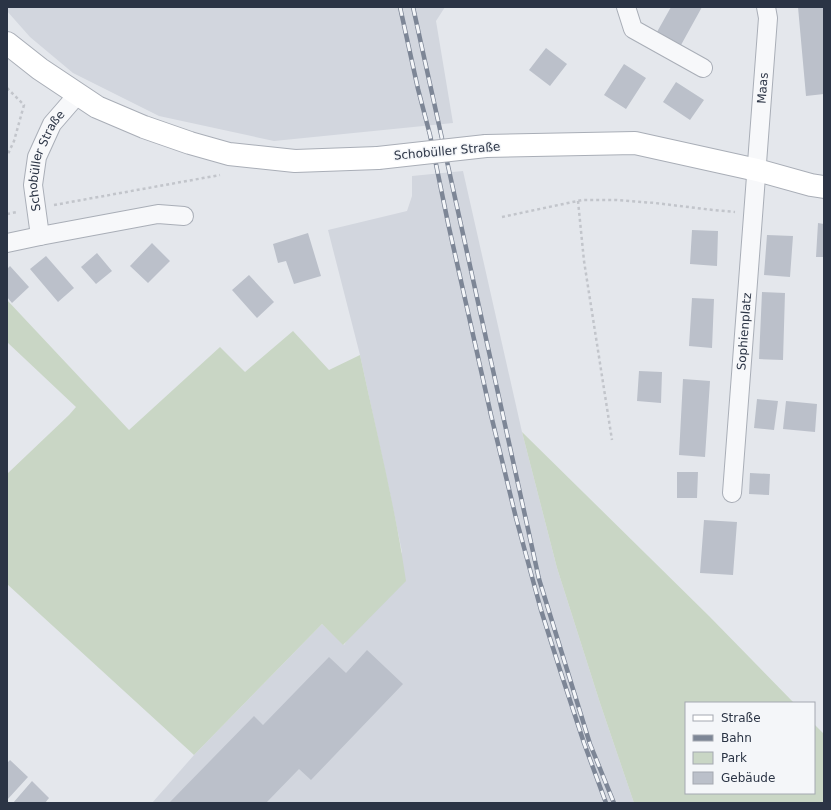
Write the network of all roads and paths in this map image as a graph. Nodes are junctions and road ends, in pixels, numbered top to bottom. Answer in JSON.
{"nodes":[{"id":1,"x":626,"y":7,"type":"edge"},
{"id":2,"x":766,"y":7,"type":"edge"},
{"id":3,"x":7,"y":43,"type":"edge"},
{"id":4,"x":703,"y":68,"type":"dead end"},
{"id":5,"x":7,"y":88,"type":"edge"},
{"id":6,"x":78,"y":94,"type":"junction"},
{"id":7,"x":7,"y":156,"type":"edge"},
{"id":8,"x":757,"y":170,"type":"junction"},
{"id":9,"x":224,"y":174,"type":"dead end"},
{"id":10,"x":824,"y":187,"type":"edge"},
{"id":11,"x":578,"y":201,"type":"junction"},
{"id":12,"x":36,"y":209,"type":"junction"},
{"id":13,"x":754,"y":214,"type":"junction"},
{"id":14,"x":184,"y":216,"type":"dead end"},
{"id":15,"x":502,"y":217,"type":"dead end"},
{"id":16,"x":40,"y":236,"type":"junction"},
{"id":17,"x":7,"y":243,"type":"edge"},
{"id":18,"x":612,"y":440,"type":"dead end"},
{"id":19,"x":732,"y":494,"type":"dead end"}],
"edges":[{"from":1,"to":4,"type":"street"},
{"from":2,"to":8,"type":"street","name":"Maas"},
{"from":3,"to":6,"type":"main road","name":"Schobüller Straße"},
{"from":5,"to":7,"type":"path"},
{"from":6,"to":8,"type":"main road","name":"Schobüller Straße","bridge":true},
{"from":6,"to":12,"type":"street","name":"Schobüller Straße"},
{"from":8,"to":10,"type":"main road","name":"Schobüller Straße"},
{"from":8,"to":13,"type":"street","name":"Sophienplatz"},
{"from":9,"to":12,"type":"path"},
{"from":11,"to":13,"type":"path"},
{"from":11,"to":15,"type":"path"},
{"from":11,"to":18,"type":"path"},
{"from":12,"to":16,"type":"street","name":"Schobüller Straße"},
{"from":13,"to":19,"type":"street","name":"Sophienplatz"},
{"from":14,"to":16,"type":"street","name":"Schobüller Straße"},
{"from":16,"to":17,"type":"street","name":"Schobüller Straße"}]}
